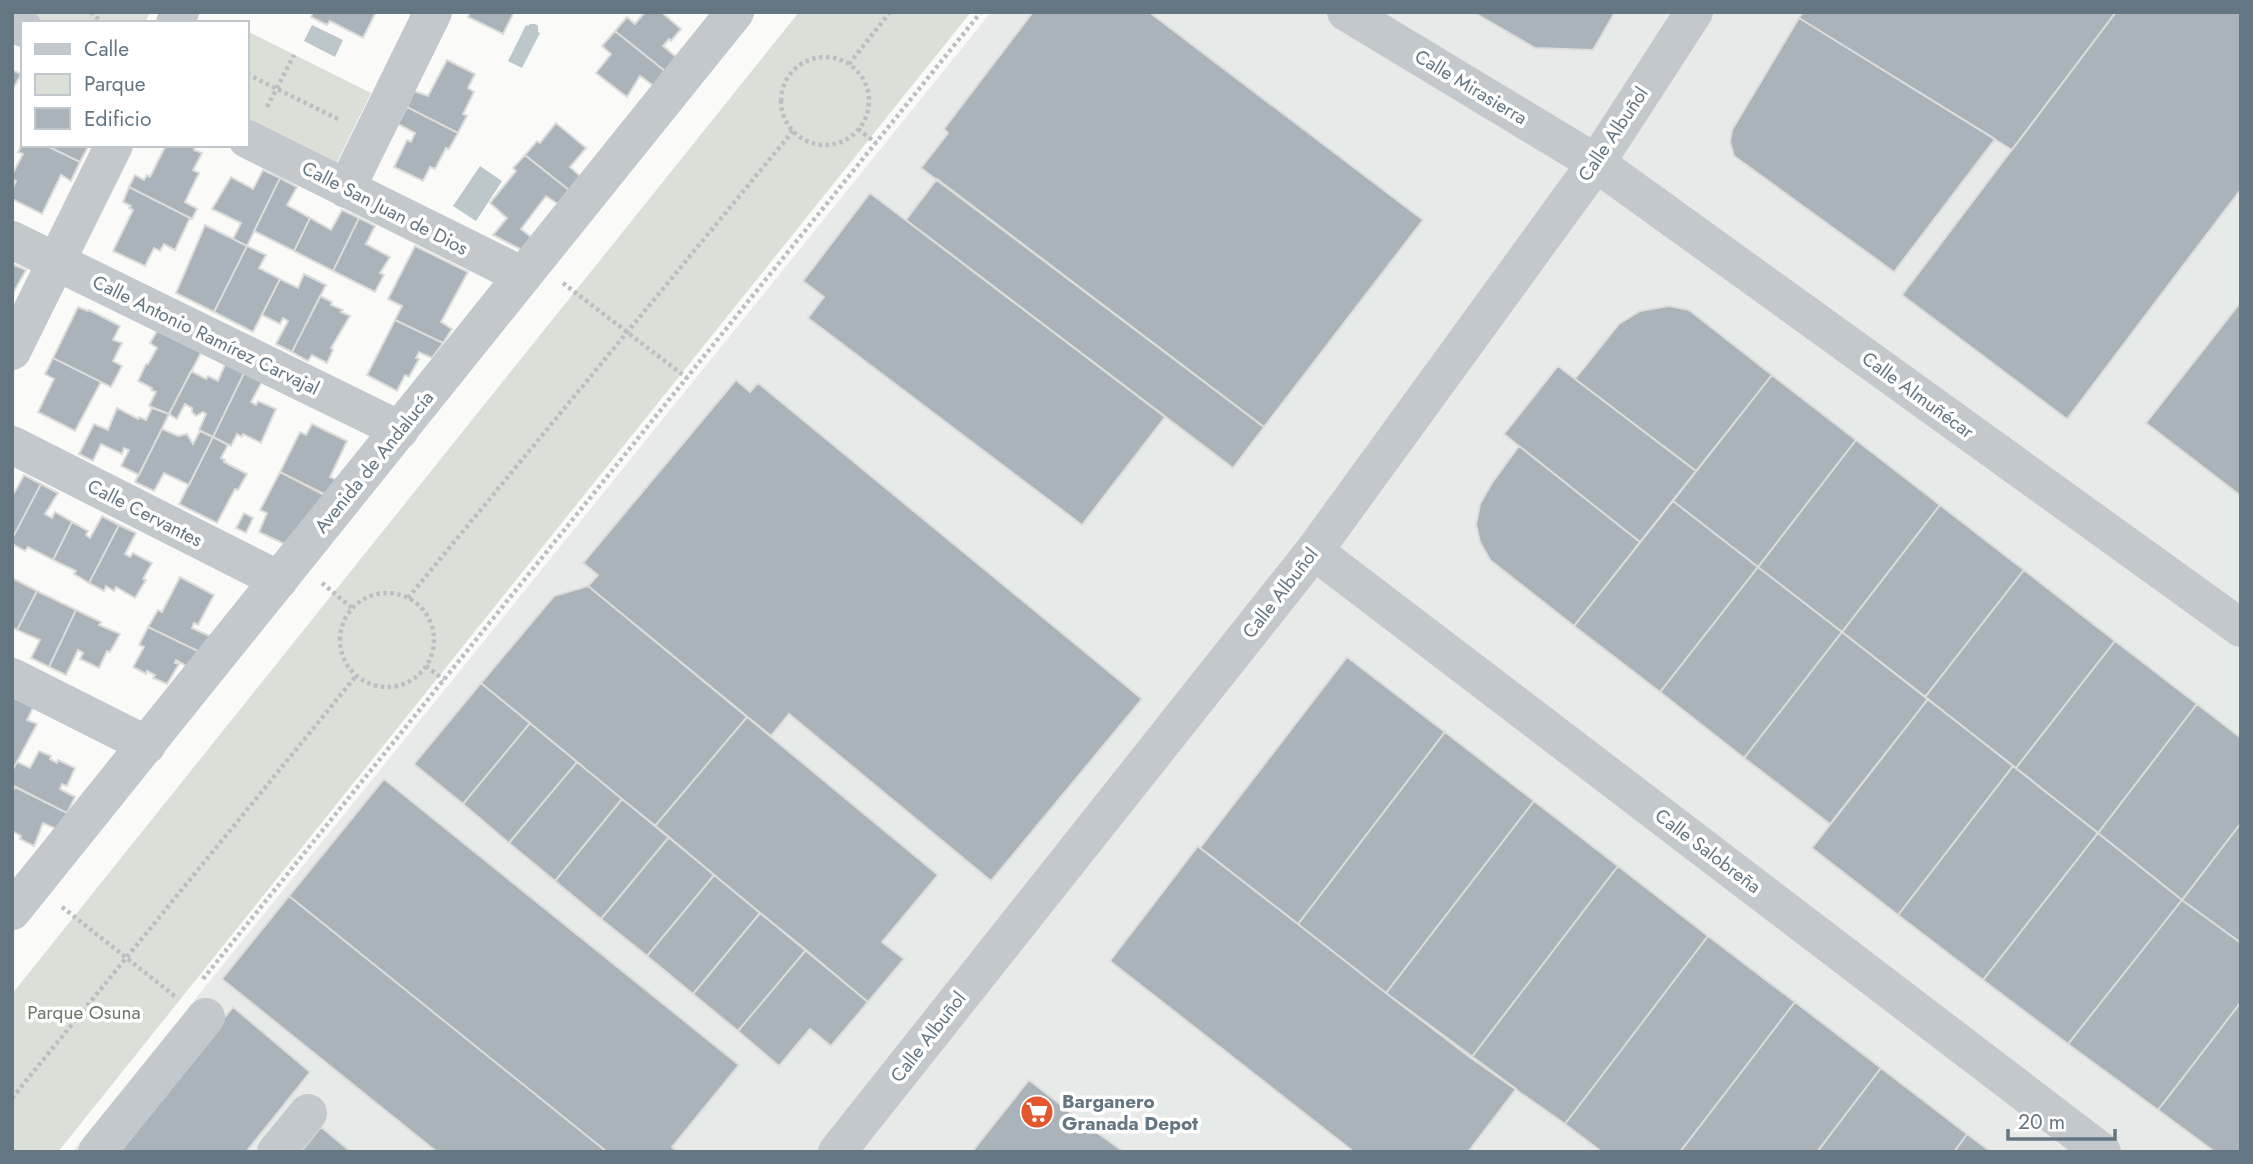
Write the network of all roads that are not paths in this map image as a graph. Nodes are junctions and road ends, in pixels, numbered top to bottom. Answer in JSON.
{"nodes":[{"id":1,"x":433,"y":12,"type":"edge"},
{"id":2,"x":735,"y":12,"type":"edge"},
{"id":3,"x":1346,"y":12,"type":"edge"},
{"id":4,"x":1694,"y":12,"type":"edge"},
{"id":5,"x":255,"y":126,"type":"edge"},
{"id":6,"x":113,"y":147,"type":"edge"},
{"id":7,"x":1596,"y":163,"type":"junction"},
{"id":8,"x":346,"y":189,"type":"junction"},
{"id":9,"x":12,"y":240,"type":"edge"},
{"id":10,"x":56,"y":262,"type":"junction"},
{"id":11,"x":529,"y":268,"type":"junction"},
{"id":12,"x":12,"y":351,"type":"edge"},
{"id":13,"x":400,"y":430,"type":"junction"},
{"id":14,"x":12,"y":445,"type":"edge"},
{"id":15,"x":1314,"y":551,"type":"junction"},
{"id":16,"x":279,"y":580,"type":"junction"},
{"id":17,"x":2241,"y":628,"type":"edge"},
{"id":18,"x":12,"y":677,"type":"edge"},
{"id":19,"x":147,"y":745,"type":"junction"},
{"id":20,"x":19,"y":902,"type":"edge"},
{"id":21,"x":197,"y":1000,"type":"road end"},
{"id":22,"x":308,"y":1113,"type":"dead end"},
{"id":23,"x":97,"y":1152,"type":"edge"},
{"id":24,"x":276,"y":1152,"type":"edge"},
{"id":25,"x":836,"y":1152,"type":"edge"},
{"id":26,"x":2102,"y":1152,"type":"edge"}],
"edges":[{"from":1,"to":8,"type":"street"},
{"from":2,"to":11,"type":"street","name":"Avenida de Andalucía"},
{"from":3,"to":7,"type":"street","name":"Calle Mirasierra"},
{"from":4,"to":7,"type":"street","name":"Calle Albuñol"},
{"from":5,"to":8,"type":"street","name":"Calle San Juan de Dios"},
{"from":6,"to":10,"type":"street"},
{"from":7,"to":15,"type":"street","name":"Calle Albuñol"},
{"from":7,"to":17,"type":"street","name":"Calle Almuñécar"},
{"from":8,"to":11,"type":"street","name":"Calle San Juan de Dios"},
{"from":9,"to":10,"type":"street","name":"Calle Antonio Ramírez Carvajal"},
{"from":10,"to":12,"type":"street"},
{"from":10,"to":13,"type":"street","name":"Calle Antonio Ramírez Carvajal"},
{"from":11,"to":13,"type":"street","name":"Avenida de Andalucía"},
{"from":13,"to":16,"type":"street","name":"Avenida de Andalucía"},
{"from":14,"to":16,"type":"street","name":"Calle Cervantes"},
{"from":15,"to":25,"type":"street","name":"Calle Albuñol"},
{"from":15,"to":26,"type":"street","name":"Calle Salobreña"},
{"from":16,"to":19,"type":"street","name":"Avenida de Andalucía"},
{"from":18,"to":19,"type":"street"},
{"from":19,"to":20,"type":"street","name":"Avenida de Andalucía"},
{"from":21,"to":23,"type":"street"},
{"from":22,"to":24,"type":"street"}]}
